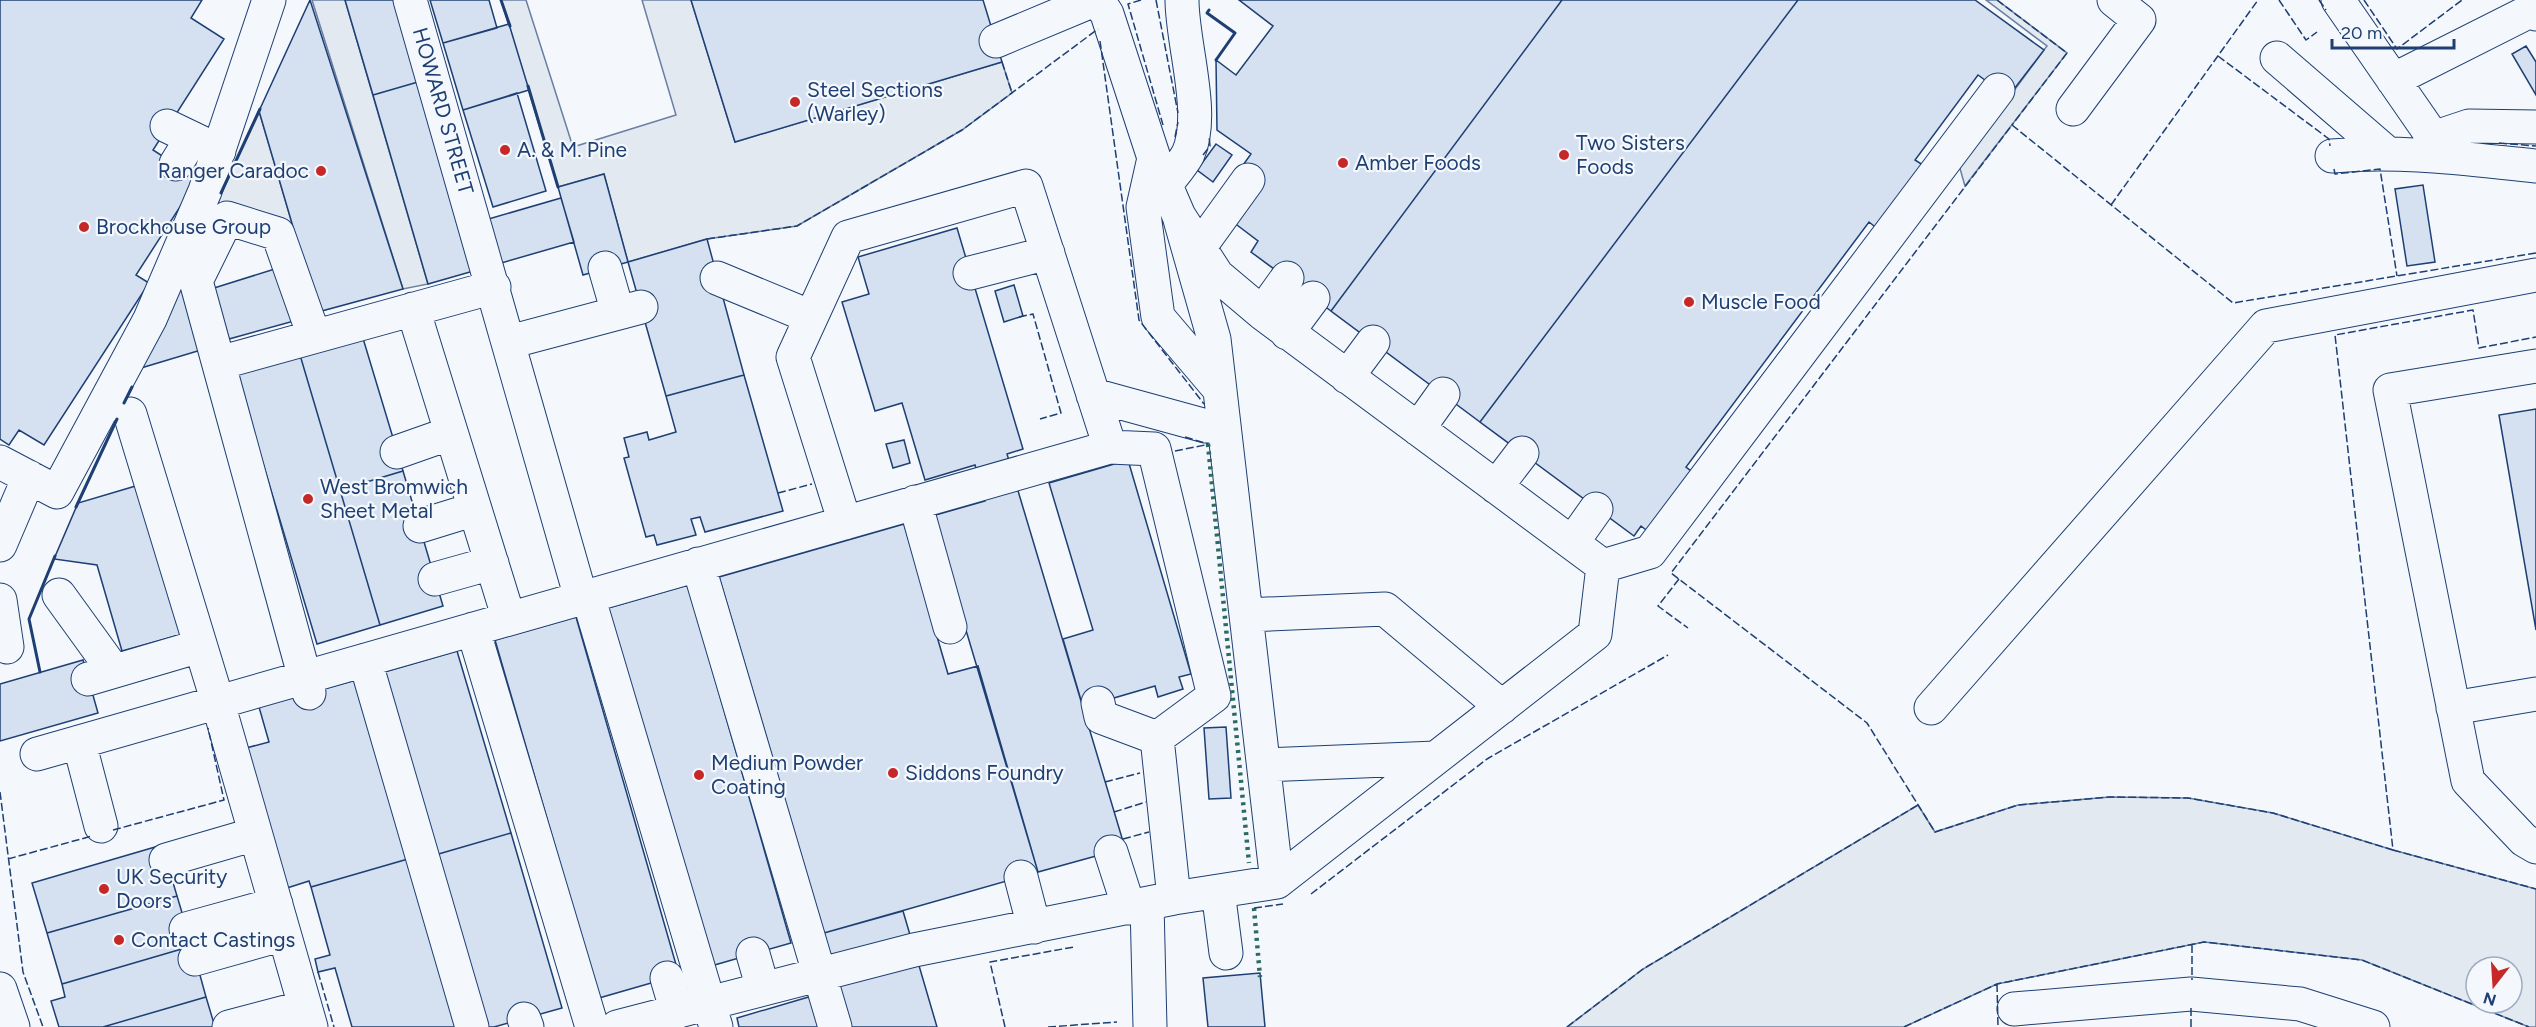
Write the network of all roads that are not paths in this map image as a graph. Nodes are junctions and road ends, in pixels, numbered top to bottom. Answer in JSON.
{"nodes":[{"id":1,"x":269,"y":0,"type":"edge"},
{"id":2,"x":410,"y":0,"type":"edge"},
{"id":3,"x":1182,"y":0,"type":"edge"},
{"id":4,"x":2114,"y":0,"type":"edge"},
{"id":5,"x":2338,"y":0,"type":"edge"},
{"id":6,"x":1100,"y":5,"type":"edge"},
{"id":7,"x":2536,"y":14,"type":"edge"},
{"id":8,"x":996,"y":41,"type":"dead end"},
{"id":9,"x":2277,"y":58,"type":"dead end"},
{"id":10,"x":2393,"y":80,"type":"junction"},
{"id":11,"x":1998,"y":90,"type":"dead end"},
{"id":12,"x":2073,"y":109,"type":"dead end"},
{"id":13,"x":2536,"y":128,"type":"edge"},
{"id":14,"x":2439,"y":147,"type":"junction"},
{"id":15,"x":2387,"y":153,"type":"junction"},
{"id":16,"x":2332,"y":156,"type":"dead end"},
{"id":17,"x":2536,"y":166,"type":"edge"},
{"id":18,"x":1160,"y":171,"type":"junction"},
{"id":19,"x":1248,"y":180,"type":"dead end"},
{"id":20,"x":1179,"y":216,"type":"junction"},
{"id":21,"x":1199,"y":248,"type":"junction"},
{"id":22,"x":1048,"y":253,"type":"junction"},
{"id":23,"x":605,"y":268,"type":"dead end"},
{"id":24,"x":970,"y":273,"type":"dead end"},
{"id":25,"x":2536,"y":275,"type":"edge"},
{"id":26,"x":717,"y":278,"type":"dead end"},
{"id":27,"x":1287,"y":278,"type":"dead end"},
{"id":28,"x":494,"y":287,"type":"junction"},
{"id":29,"x":1313,"y":298,"type":"dead end"},
{"id":30,"x":413,"y":309,"type":"junction"},
{"id":31,"x":1262,"y":313,"type":"junction"},
{"id":32,"x":811,"y":317,"type":"junction"},
{"id":33,"x":1287,"y":333,"type":"junction"},
{"id":34,"x":314,"y":336,"type":"junction"},
{"id":35,"x":509,"y":342,"type":"junction"},
{"id":36,"x":1373,"y":342,"type":"dead end"},
{"id":37,"x":219,"y":363,"type":"junction"},
{"id":38,"x":2536,"y":366,"type":"edge"},
{"id":39,"x":1347,"y":377,"type":"junction"},
{"id":40,"x":1220,"y":390,"type":"junction"},
{"id":41,"x":1443,"y":394,"type":"dead end"},
{"id":42,"x":1093,"y":395,"type":"junction"},
{"id":43,"x":130,"y":414,"type":"dead end"},
{"id":44,"x":1224,"y":425,"type":"junction"},
{"id":45,"x":1418,"y":429,"type":"junction"},
{"id":46,"x":451,"y":433,"type":"junction"},
{"id":47,"x":1110,"y":447,"type":"junction"},
{"id":48,"x":397,"y":452,"type":"dead end"},
{"id":49,"x":1522,"y":453,"type":"dead end"},
{"id":50,"x":0,"y":462,"type":"edge"},
{"id":51,"x":29,"y":477,"type":"junction"},
{"id":52,"x":1496,"y":487,"type":"junction"},
{"id":53,"x":915,"y":502,"type":"junction"},
{"id":54,"x":475,"y":509,"type":"junction"},
{"id":55,"x":1596,"y":509,"type":"dead end"},
{"id":56,"x":845,"y":523,"type":"junction"},
{"id":57,"x":420,"y":526,"type":"dead end"},
{"id":58,"x":1572,"y":543,"type":"junction"},
{"id":59,"x":0,"y":545,"type":"edge"},
{"id":60,"x":492,"y":563,"type":"junction"},
{"id":61,"x":698,"y":564,"type":"junction"},
{"id":62,"x":1603,"y":566,"type":"junction"},
{"id":63,"x":435,"y":579,"type":"dead end"},
{"id":64,"x":59,"y":595,"type":"dead end"},
{"id":65,"x":0,"y":600,"type":"edge"},
{"id":66,"x":571,"y":605,"type":"junction"},
{"id":67,"x":1246,"y":615,"type":"junction"},
{"id":68,"x":509,"y":619,"type":"junction"},
{"id":69,"x":950,"y":627,"type":"dead end"},
{"id":70,"x":473,"y":629,"type":"junction"},
{"id":71,"x":200,"y":646,"type":"junction"},
{"id":72,"x":7,"y":647,"type":"dead end"},
{"id":73,"x":365,"y":660,"type":"junction"},
{"id":74,"x":307,"y":685,"type":"junction"},
{"id":75,"x":2536,"y":694,"type":"edge"},
{"id":76,"x":218,"y":703,"type":"junction"},
{"id":77,"x":1098,"y":703,"type":"dead end"},
{"id":78,"x":1502,"y":707,"type":"junction"},
{"id":79,"x":1931,"y":708,"type":"dead end"},
{"id":80,"x":2453,"y":708,"type":"junction"},
{"id":81,"x":1168,"y":718,"type":"junction"},
{"id":82,"x":79,"y":742,"type":"junction"},
{"id":83,"x":37,"y":754,"type":"dead end"},
{"id":84,"x":1436,"y":758,"type":"junction"},
{"id":85,"x":1264,"y":765,"type":"junction"},
{"id":86,"x":102,"y":826,"type":"dead end"},
{"id":87,"x":255,"y":834,"type":"junction"},
{"id":88,"x":2532,"y":841,"type":"edge"},
{"id":89,"x":1111,"y":852,"type":"dead end"},
{"id":90,"x":166,"y":860,"type":"dead end"},
{"id":91,"x":1021,"y":877,"type":"dead end"},
{"id":92,"x":1277,"y":882,"type":"junction"},
{"id":93,"x":1218,"y":891,"type":"junction"},
{"id":94,"x":1150,"y":903,"type":"junction"},
{"id":95,"x":280,"y":919,"type":"junction"},
{"id":96,"x":1034,"y":927,"type":"junction"},
{"id":97,"x":191,"y":944,"type":"dead end"},
{"id":98,"x":1226,"y":953,"type":"dead end"},
{"id":99,"x":753,"y":954,"type":"dead end"},
{"id":100,"x":820,"y":974,"type":"junction"},
{"id":101,"x":667,"y":978,"type":"dead end"},
{"id":102,"x":0,"y":989,"type":"edge"},
{"id":103,"x":763,"y":989,"type":"junction"},
{"id":104,"x":2014,"y":1009,"type":"dead end"},
{"id":105,"x":694,"y":1015,"type":"edge"},
{"id":106,"x":2300,"y":1015,"type":"edge"},
{"id":107,"x":308,"y":1017,"type":"edge"},
{"id":108,"x":13,"y":1027,"type":"edge"},
{"id":109,"x":229,"y":1027,"type":"edge"},
{"id":110,"x":472,"y":1027,"type":"edge"},
{"id":111,"x":592,"y":1027,"type":"edge"},
{"id":112,"x":617,"y":1027,"type":"edge"},
{"id":113,"x":836,"y":1027,"type":"edge"},
{"id":114,"x":1150,"y":1027,"type":"edge"},
{"id":115,"x":2373,"y":1027,"type":"edge"}],
"edges":[{"from":1,"to":51,"type":"street"},
{"from":2,"to":28,"type":"street","name":"HOWARD STREET"},
{"from":3,"to":18,"type":"street"},
{"from":4,"to":12,"type":"street"},
{"from":5,"to":10,"type":"street"},
{"from":6,"to":8,"type":"street"},
{"from":6,"to":18,"type":"street"},
{"from":7,"to":10,"type":"street"},
{"from":9,"to":15,"type":"street"},
{"from":10,"to":14,"type":"street"},
{"from":11,"to":62,"type":"street"},
{"from":13,"to":14,"type":"street"},
{"from":14,"to":15,"type":"street"},
{"from":14,"to":17,"type":"street"},
{"from":15,"to":16,"type":"street"},
{"from":18,"to":20,"type":"street"},
{"from":18,"to":40,"type":"street"},
{"from":19,"to":21,"type":"street"},
{"from":20,"to":21,"type":"street"},
{"from":20,"to":40,"type":"street"},
{"from":21,"to":31,"type":"street"},
{"from":22,"to":24,"type":"street"},
{"from":22,"to":32,"type":"street"},
{"from":22,"to":42,"type":"street"},
{"from":23,"to":35,"type":"street"},
{"from":25,"to":79,"type":"street"},
{"from":26,"to":32,"type":"street"},
{"from":27,"to":31,"type":"street"},
{"from":28,"to":30,"type":"street"},
{"from":28,"to":35,"type":"street","name":"HOWARD STREET"},
{"from":29,"to":33,"type":"street"},
{"from":30,"to":34,"type":"street"},
{"from":30,"to":46,"type":"street"},
{"from":31,"to":33,"type":"street"},
{"from":32,"to":56,"type":"street"},
{"from":33,"to":39,"type":"street"},
{"from":34,"to":37,"type":"street"},
{"from":34,"to":37,"type":"street"},
{"from":35,"to":66,"type":"street","name":"HOWARD STREET"},
{"from":36,"to":39,"type":"street"},
{"from":37,"to":74,"type":"street"},
{"from":38,"to":80,"type":"street"},
{"from":39,"to":45,"type":"street"},
{"from":40,"to":44,"type":"street"},
{"from":41,"to":45,"type":"street"},
{"from":42,"to":44,"type":"street"},
{"from":42,"to":47,"type":"street"},
{"from":43,"to":71,"type":"street"},
{"from":44,"to":67,"type":"street"},
{"from":45,"to":52,"type":"street"},
{"from":46,"to":48,"type":"street"},
{"from":46,"to":54,"type":"street"},
{"from":47,"to":53,"type":"street"},
{"from":47,"to":81,"type":"street"},
{"from":49,"to":52,"type":"street"},
{"from":50,"to":51,"type":"street"},
{"from":51,"to":59,"type":"street"},
{"from":52,"to":58,"type":"street"},
{"from":53,"to":56,"type":"street"},
{"from":53,"to":69,"type":"street"},
{"from":54,"to":57,"type":"street"},
{"from":54,"to":60,"type":"street"},
{"from":55,"to":58,"type":"street"},
{"from":56,"to":61,"type":"street"},
{"from":58,"to":62,"type":"street"},
{"from":60,"to":63,"type":"street"},
{"from":60,"to":68,"type":"street"},
{"from":61,"to":66,"type":"street"},
{"from":61,"to":100,"type":"street"},
{"from":62,"to":78,"type":"street"},
{"from":64,"to":71,"type":"street"},
{"from":65,"to":72,"type":"street"},
{"from":66,"to":68,"type":"street"},
{"from":66,"to":105,"type":"street","name":"HOWARD STREET"},
{"from":67,"to":78,"type":"street"},
{"from":67,"to":85,"type":"street"},
{"from":68,"to":70,"type":"street"},
{"from":70,"to":73,"type":"street"},
{"from":70,"to":111,"type":"street"},
{"from":71,"to":76,"type":"street"},
{"from":73,"to":74,"type":"street"},
{"from":73,"to":110,"type":"street"},
{"from":74,"to":76,"type":"street"},
{"from":75,"to":80,"type":"street"},
{"from":76,"to":82,"type":"street"},
{"from":76,"to":87,"type":"street"},
{"from":77,"to":81,"type":"street"},
{"from":78,"to":84,"type":"street"},
{"from":80,"to":88,"type":"street"},
{"from":81,"to":94,"type":"street"},
{"from":82,"to":83,"type":"street"},
{"from":82,"to":86,"type":"street"},
{"from":84,"to":85,"type":"street"},
{"from":84,"to":92,"type":"street"},
{"from":85,"to":92,"type":"street"},
{"from":87,"to":90,"type":"street"},
{"from":87,"to":95,"type":"street"},
{"from":89,"to":94,"type":"street"},
{"from":91,"to":96,"type":"street"},
{"from":92,"to":93,"type":"street"},
{"from":93,"to":94,"type":"street"},
{"from":93,"to":98,"type":"street"},
{"from":94,"to":96,"type":"street"},
{"from":94,"to":114,"type":"street"},
{"from":95,"to":97,"type":"street"},
{"from":95,"to":107,"type":"street"},
{"from":96,"to":100,"type":"street"},
{"from":99,"to":103,"type":"street"},
{"from":100,"to":103,"type":"street"},
{"from":100,"to":113,"type":"street"},
{"from":101,"to":105,"type":"street"},
{"from":102,"to":108,"type":"street"},
{"from":103,"to":105,"type":"street"},
{"from":104,"to":106,"type":"street"},
{"from":105,"to":112,"type":"street"},
{"from":106,"to":115,"type":"street"},
{"from":107,"to":109,"type":"street"}]}
